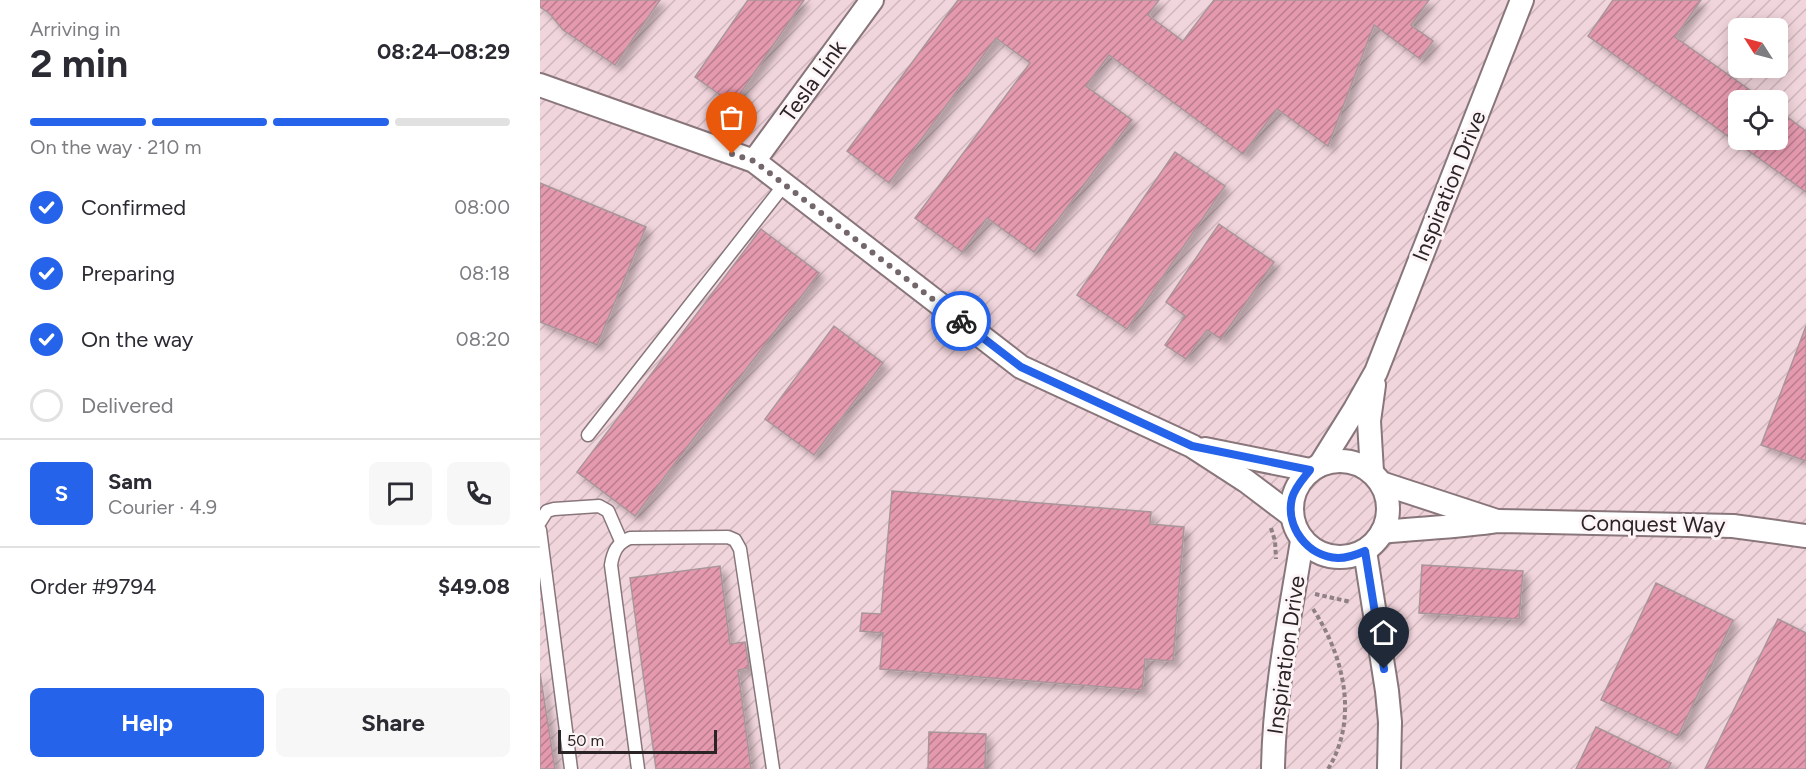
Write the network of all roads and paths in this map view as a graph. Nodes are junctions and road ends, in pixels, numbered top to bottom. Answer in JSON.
{"nodes":[{"id":1,"x":872,"y":0,"type":"edge"},
{"id":2,"x":1522,"y":0,"type":"edge"},
{"id":3,"x":540,"y":85,"type":"edge"},
{"id":4,"x":754,"y":161,"type":"junction"},
{"id":5,"x":784,"y":185,"type":"junction"},
{"id":6,"x":1376,"y":372,"type":"junction"},
{"id":7,"x":588,"y":435,"type":"dead end"},
{"id":8,"x":1192,"y":446,"type":"junction"},
{"id":9,"x":1315,"y":467,"type":"junction"},
{"id":10,"x":1376,"y":477,"type":"junction"},
{"id":11,"x":1291,"y":515,"type":"junction"},
{"id":12,"x":1498,"y":521,"type":"junction"},
{"id":13,"x":540,"y":522,"type":"edge"},
{"id":14,"x":540,"y":530,"type":"edge"},
{"id":15,"x":1382,"y":532,"type":"junction"},
{"id":16,"x":1806,"y":536,"type":"edge"},
{"id":17,"x":621,"y":541,"type":"junction"},
{"id":18,"x":1302,"y":541,"type":"junction"},
{"id":19,"x":1365,"y":551,"type":"junction"},
{"id":20,"x":1312,"y":608,"type":"dead end"},
{"id":21,"x":571,"y":769,"type":"edge"},
{"id":22,"x":639,"y":769,"type":"edge"},
{"id":23,"x":773,"y":769,"type":"edge"},
{"id":24,"x":1273,"y":769,"type":"edge"},
{"id":25,"x":1328,"y":769,"type":"edge"},
{"id":26,"x":1389,"y":769,"type":"edge"}],
"edges":[{"from":1,"to":4,"type":"street","name":"Tesla Link"},
{"from":2,"to":6,"type":"street","name":"Inspiration Drive"},
{"from":3,"to":4,"type":"street"},
{"from":4,"to":5,"type":"street"},
{"from":5,"to":7,"type":"lane"},
{"from":5,"to":8,"type":"street"},
{"from":6,"to":9,"type":"street","name":"Inspiration Drive"},
{"from":6,"to":10,"type":"street","name":"Inspiration Drive"},
{"from":8,"to":9,"type":"street"},
{"from":8,"to":11,"type":"street"},
{"from":9,"to":10,"type":"street"},
{"from":9,"to":11,"type":"street"},
{"from":10,"to":12,"type":"street","name":"Conquest Way"},
{"from":10,"to":15,"type":"street"},
{"from":11,"to":18,"type":"street"},
{"from":12,"to":15,"type":"street","name":"Conquest Way"},
{"from":12,"to":16,"type":"street","name":"Conquest Way"},
{"from":13,"to":17,"type":"lane"},
{"from":14,"to":21,"type":"lane"},
{"from":15,"to":19,"type":"street"},
{"from":17,"to":22,"type":"lane"},
{"from":17,"to":23,"type":"lane"},
{"from":18,"to":19,"type":"street"},
{"from":18,"to":24,"type":"street","name":"Inspiration Drive"},
{"from":19,"to":26,"type":"street"},
{"from":20,"to":25,"type":"path"}]}
